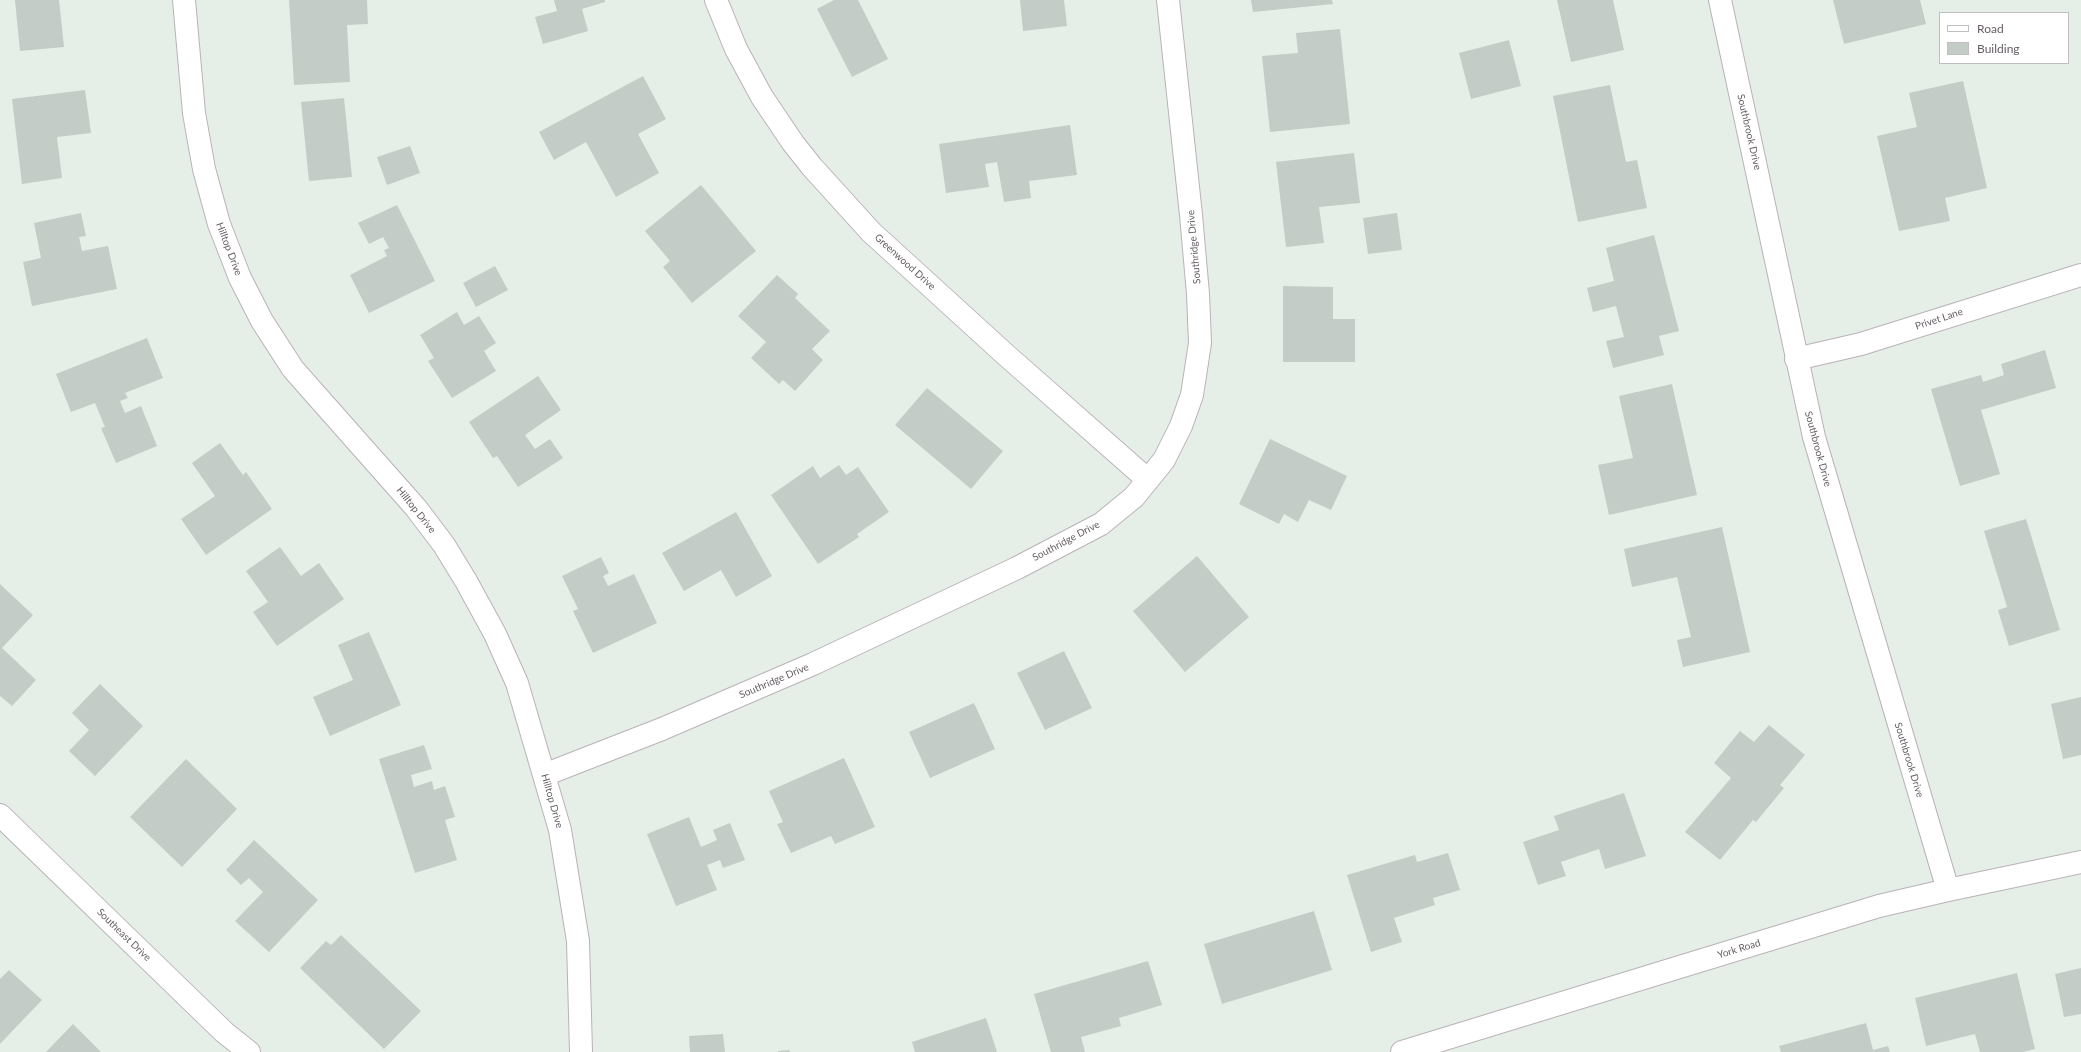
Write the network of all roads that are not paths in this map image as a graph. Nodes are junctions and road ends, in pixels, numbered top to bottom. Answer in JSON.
{"nodes":[{"id":1,"x":184,"y":0,"type":"edge"},
{"id":2,"x":716,"y":0,"type":"edge"},
{"id":3,"x":1168,"y":0,"type":"edge"},
{"id":4,"x":1720,"y":0,"type":"edge"},
{"id":5,"x":2081,"y":275,"type":"edge"},
{"id":6,"x":1796,"y":359,"type":"junction"},
{"id":7,"x":1148,"y":480,"type":"junction"},
{"id":8,"x":544,"y":775,"type":"junction"},
{"id":9,"x":0,"y":815,"type":"edge"},
{"id":10,"x":2081,"y":862,"type":"edge"},
{"id":11,"x":1948,"y":890,"type":"junction"},
{"id":12,"x":249,"y":1052,"type":"edge"},
{"id":13,"x":581,"y":1052,"type":"edge"},
{"id":14,"x":1402,"y":1052,"type":"edge"}],
"edges":[{"from":1,"to":8,"type":"street","name":"Hilltop Drive"},
{"from":2,"to":7,"type":"street","name":"Greenwood Drive"},
{"from":3,"to":7,"type":"street","name":"Southridge Drive"},
{"from":4,"to":6,"type":"street","name":"Southbrook Drive"},
{"from":5,"to":6,"type":"street","name":"Privet Lane"},
{"from":6,"to":11,"type":"street","name":"Southbrook Drive"},
{"from":7,"to":8,"type":"street","name":"Southridge Drive"},
{"from":8,"to":13,"type":"street","name":"Hilltop Drive"},
{"from":9,"to":12,"type":"street","name":"Southeast Drive"},
{"from":10,"to":11,"type":"street","name":"York Road"},
{"from":11,"to":14,"type":"street","name":"York Road"}]}
